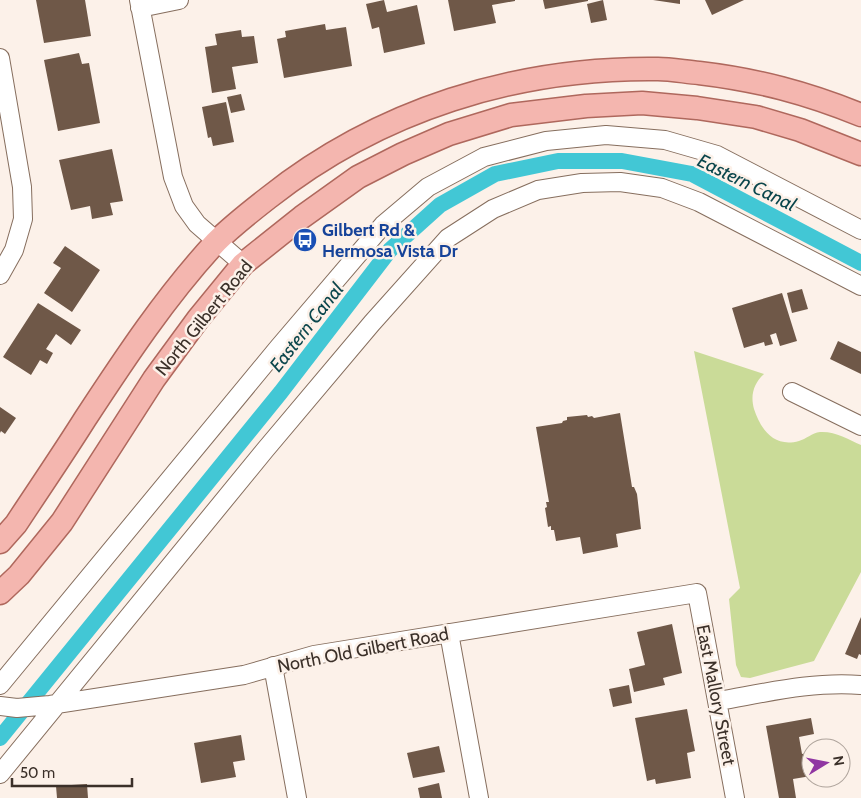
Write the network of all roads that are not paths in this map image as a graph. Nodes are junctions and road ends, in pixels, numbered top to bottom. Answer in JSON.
{"nodes":[{"id":1,"x":179,"y":0,"type":"edge"},
{"id":2,"x":140,"y":4,"type":"edge"},
{"id":3,"x":0,"y":58,"type":"edge"},
{"id":4,"x":861,"y":115,"type":"edge"},
{"id":5,"x":861,"y":154,"type":"edge"},
{"id":6,"x":861,"y":230,"type":"edge"},
{"id":7,"x":217,"y":241,"type":"junction"},
{"id":8,"x":243,"y":264,"type":"junction"},
{"id":9,"x":0,"y":275,"type":"edge"},
{"id":10,"x":861,"y":286,"type":"edge"},
{"id":11,"x":792,"y":392,"type":"dead end"},
{"id":12,"x":861,"y":426,"type":"edge"},
{"id":13,"x":0,"y":542,"type":"edge"},
{"id":14,"x":0,"y":593,"type":"edge"},
{"id":15,"x":697,"y":593,"type":"joint"},
{"id":16,"x":449,"y":633,"type":"junction"},
{"id":17,"x":273,"y":666,"type":"junction"},
{"id":18,"x":0,"y":685,"type":"edge"},
{"id":19,"x":861,"y":685,"type":"edge"},
{"id":20,"x":718,"y":701,"type":"junction"},
{"id":21,"x":54,"y":704,"type":"junction"},
{"id":22,"x":0,"y":706,"type":"edge"},
{"id":23,"x":0,"y":774,"type":"edge"},
{"id":24,"x":297,"y":798,"type":"edge"},
{"id":25,"x":479,"y":798,"type":"edge"},
{"id":26,"x":735,"y":798,"type":"edge"}],
"edges":[{"from":1,"to":2,"type":"street"},
{"from":2,"to":7,"type":"street"},
{"from":3,"to":9,"type":"street"},
{"from":4,"to":7,"type":"main road","name":"North Gilbert Road"},
{"from":5,"to":8,"type":"main road","name":"North Gilbert Road"},
{"from":6,"to":18,"type":"street"},
{"from":7,"to":8,"type":"street"},
{"from":7,"to":13,"type":"main road","name":"North Gilbert Road"},
{"from":8,"to":14,"type":"main road","name":"North Gilbert Road"},
{"from":10,"to":21,"type":"street"},
{"from":11,"to":12,"type":"street"},
{"from":15,"to":16,"type":"street","name":"North Old Gilbert Road"},
{"from":15,"to":20,"type":"street","name":"East Mallory Street"},
{"from":16,"to":17,"type":"street","name":"North Old Gilbert Road"},
{"from":16,"to":25,"type":"street"},
{"from":17,"to":21,"type":"street","name":"North Old Gilbert Road"},
{"from":17,"to":24,"type":"street"},
{"from":19,"to":20,"type":"street"},
{"from":20,"to":26,"type":"street","name":"East Mallory Street"},
{"from":21,"to":22,"type":"street","name":"North Old Gilbert Road"},
{"from":21,"to":23,"type":"street"}]}
